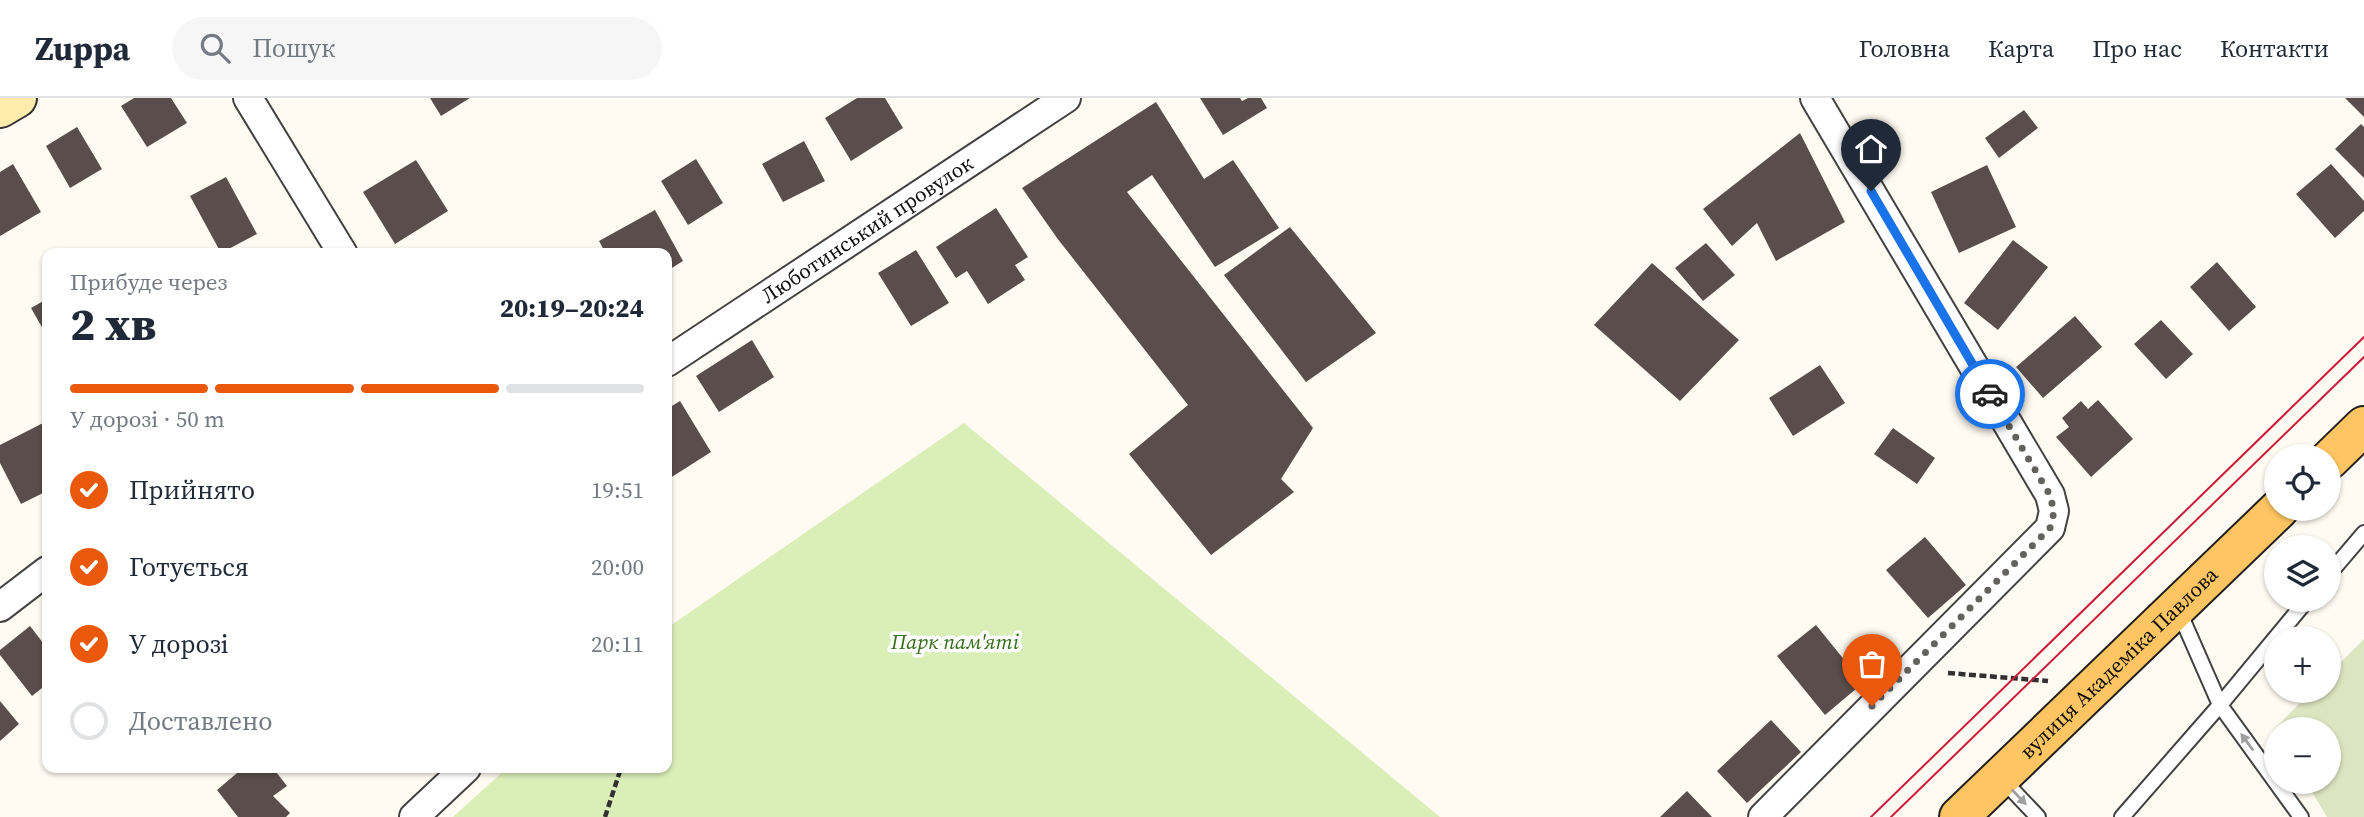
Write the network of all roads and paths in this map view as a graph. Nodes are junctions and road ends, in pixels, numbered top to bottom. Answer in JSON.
{"nodes":[{"id":1,"x":17,"y":98,"type":"edge"},
{"id":2,"x":248,"y":98,"type":"edge"},
{"id":3,"x":1066,"y":98,"type":"edge"},
{"id":4,"x":1815,"y":98,"type":"edge"},
{"id":5,"x":0,"y":108,"type":"edge"},
{"id":6,"x":340,"y":248,"type":"edge"},
{"id":7,"x":672,"y":359,"type":"edge"},
{"id":8,"x":2364,"y":426,"type":"edge"},
{"id":9,"x":2341,"y":448,"type":"edge"},
{"id":10,"x":2267,"y":521,"type":"edge"},
{"id":11,"x":2364,"y":533,"type":"edge"},
{"id":12,"x":2341,"y":560,"type":"edge"},
{"id":13,"x":42,"y":575,"type":"edge"},
{"id":14,"x":0,"y":607,"type":"edge"},
{"id":15,"x":2178,"y":608,"type":"junction"},
{"id":16,"x":2297,"y":612,"type":"edge"},
{"id":17,"x":1909,"y":670,"type":"junction"},
{"id":18,"x":2100,"y":680,"type":"junction"},
{"id":19,"x":2220,"y":705,"type":"junction"},
{"id":20,"x":461,"y":773,"type":"edge"},
{"id":21,"x":619,"y":773,"type":"edge"},
{"id":22,"x":2000,"y":777,"type":"junction"},
{"id":23,"x":414,"y":817,"type":"edge"},
{"id":24,"x":605,"y":817,"type":"edge"},
{"id":25,"x":1763,"y":817,"type":"edge"},
{"id":26,"x":1959,"y":817,"type":"edge"},
{"id":27,"x":2038,"y":817,"type":"edge"},
{"id":28,"x":2122,"y":817,"type":"edge"},
{"id":29,"x":2301,"y":817,"type":"edge"}],
"edges":[{"from":1,"to":5,"type":"main road"},
{"from":2,"to":6,"type":"street"},
{"from":3,"to":7,"type":"street","name":"Люботинський провулок"},
{"from":4,"to":17,"type":"street"},
{"from":8,"to":9,"type":"main road"},
{"from":10,"to":15,"type":"main road","name":"вулиця Академіка Павлова"},
{"from":11,"to":12,"type":"lane"},
{"from":13,"to":14,"type":"street"},
{"from":15,"to":18,"type":"main road","name":"вулиця Академіка Павлова"},
{"from":15,"to":19,"type":"lane"},
{"from":16,"to":19,"type":"lane"},
{"from":17,"to":18,"type":"path"},
{"from":17,"to":25,"type":"street"},
{"from":18,"to":22,"type":"main road","name":"вулиця Академіка Павлова"},
{"from":19,"to":28,"type":"lane"},
{"from":29,"to":19,"type":"lane","one_way":true},
{"from":20,"to":23,"type":"street"},
{"from":21,"to":24,"type":"path"},
{"from":22,"to":26,"type":"main road","name":"вулиця Академіка Павлова"},
{"from":22,"to":27,"type":"lane","one_way":true}]}
